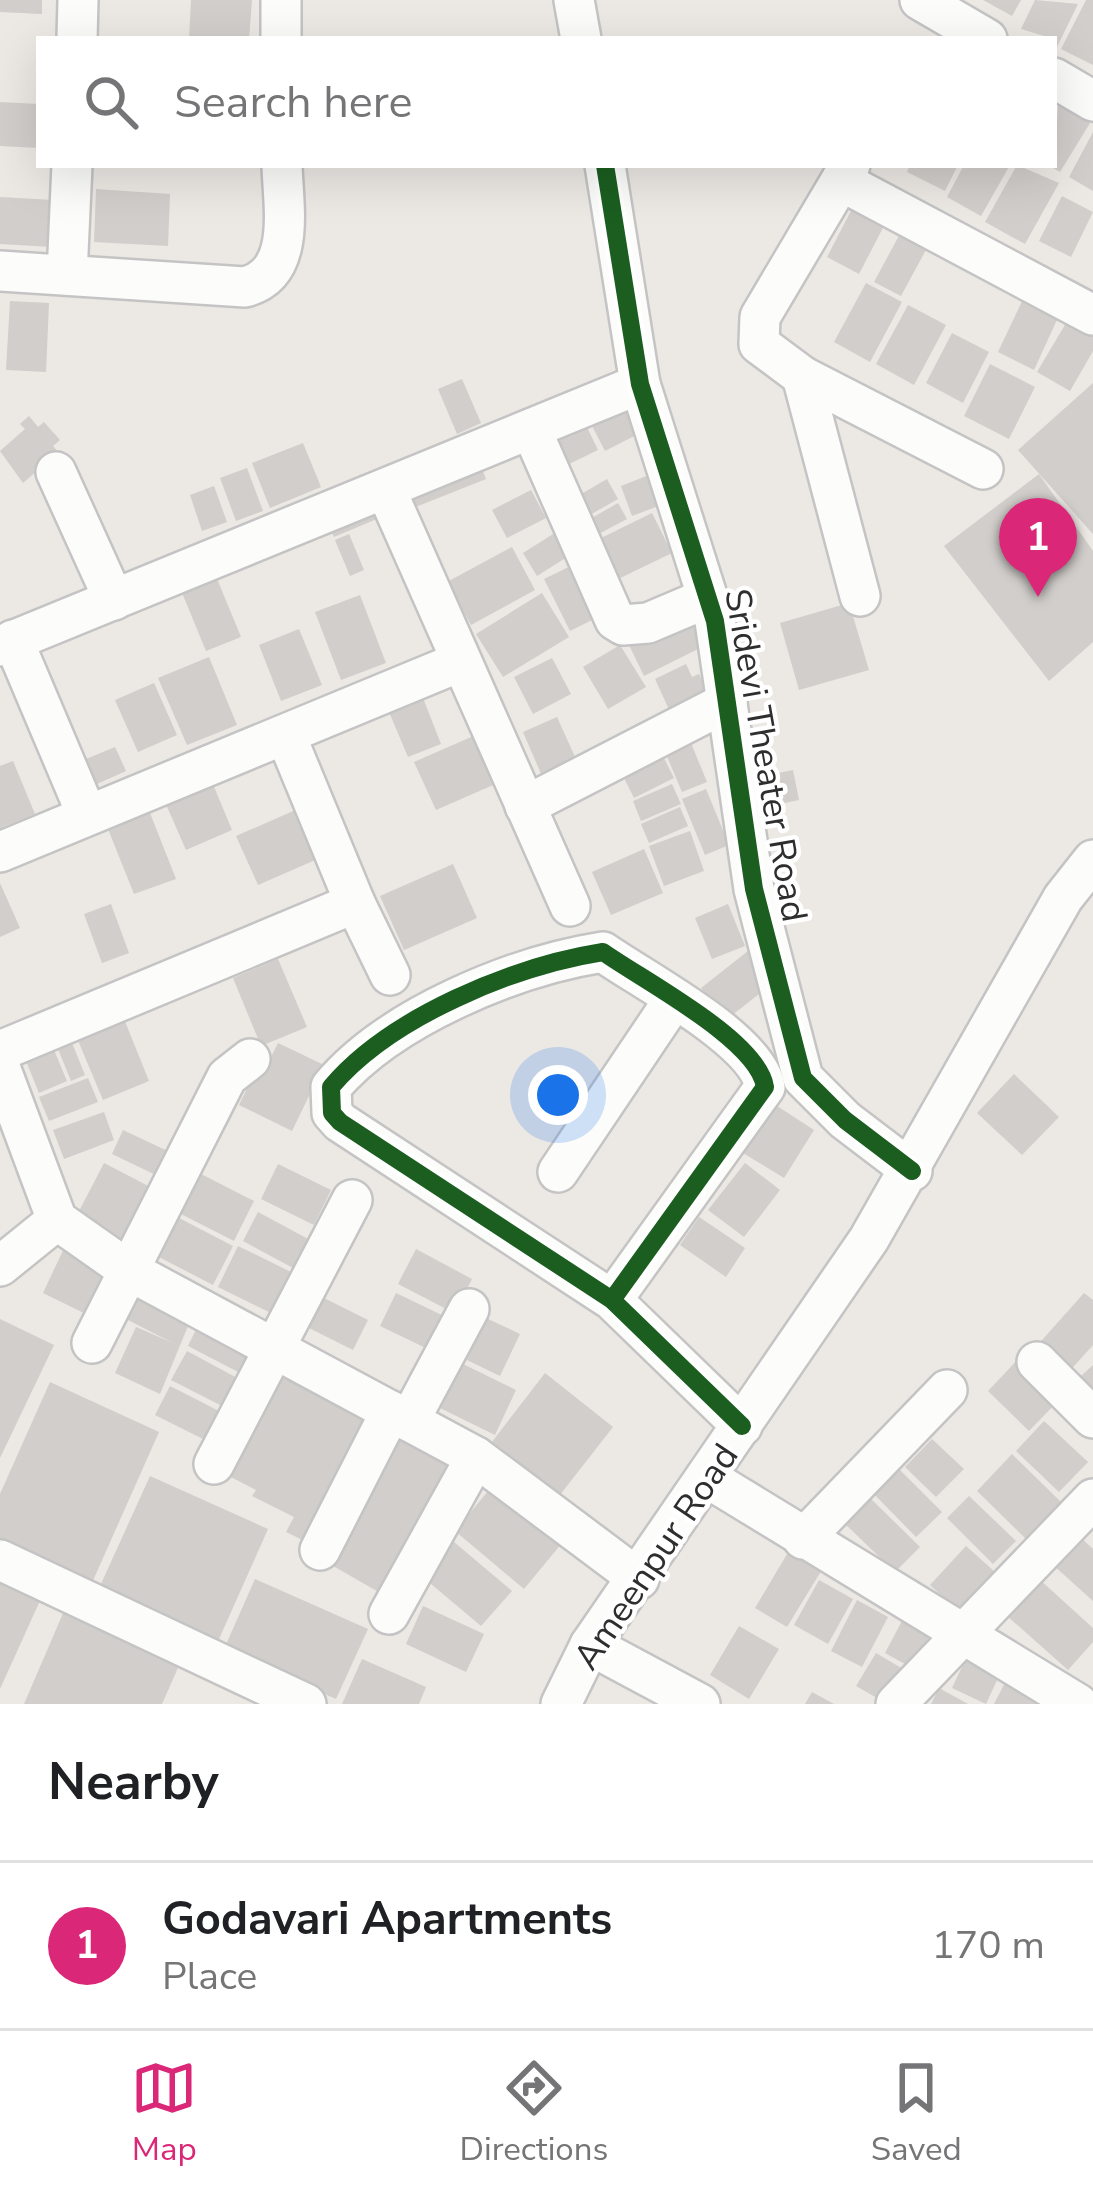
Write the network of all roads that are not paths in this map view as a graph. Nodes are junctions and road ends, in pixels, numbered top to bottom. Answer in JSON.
{"nodes":[{"id":1,"x":78,"y":0,"type":"edge"},
{"id":2,"x":281,"y":0,"type":"edge"},
{"id":3,"x":574,"y":0,"type":"edge"},
{"id":4,"x":931,"y":12,"type":"edge"},
{"id":5,"x":77,"y":36,"type":"edge"},
{"id":6,"x":281,"y":36,"type":"edge"},
{"id":7,"x":580,"y":36,"type":"edge"},
{"id":8,"x":981,"y":36,"type":"edge"},
{"id":9,"x":1057,"y":80,"type":"edge"},
{"id":10,"x":1093,"y":101,"type":"edge"},
{"id":11,"x":72,"y":168,"type":"edge"},
{"id":12,"x":282,"y":168,"type":"edge"},
{"id":13,"x":605,"y":168,"type":"edge"},
{"id":14,"x":846,"y":173,"type":"edge"},
{"id":15,"x":0,"y":271,"type":"edge"},
{"id":16,"x":67,"y":275,"type":"junction"},
{"id":17,"x":1093,"y":315,"type":"edge"},
{"id":18,"x":802,"y":376,"type":"junction"},
{"id":19,"x":640,"y":384,"type":"junction"},
{"id":20,"x":531,"y":429,"type":"junction"},
{"id":21,"x":983,"y":470,"type":"dead end"},
{"id":22,"x":56,"y":472,"type":"dead end"},
{"id":23,"x":386,"y":490,"type":"junction"},
{"id":24,"x":860,"y":596,"type":"dead end"},
{"id":25,"x":707,"y":598,"type":"junction"},
{"id":26,"x":114,"y":600,"type":"junction"},
{"id":27,"x":7,"y":643,"type":"edge"},
{"id":28,"x":458,"y":663,"type":"junction"},
{"id":29,"x":727,"y":702,"type":"junction"},
{"id":30,"x":286,"y":736,"type":"junction"},
{"id":31,"x":526,"y":806,"type":"junction"},
{"id":32,"x":87,"y":815,"type":"junction"},
{"id":33,"x":0,"y":852,"type":"edge"},
{"id":34,"x":1093,"y":860,"type":"edge"},
{"id":35,"x":355,"y":903,"type":"junction"},
{"id":36,"x":569,"y":906,"type":"dead end"},
{"id":37,"x":390,"y":976,"type":"dead end"},
{"id":38,"x":673,"y":1001,"type":"junction"},
{"id":39,"x":0,"y":1051,"type":"edge"},
{"id":40,"x":250,"y":1058,"type":"dead end"},
{"id":41,"x":780,"y":1061,"type":"junction"},
{"id":42,"x":0,"y":1067,"type":"edge"},
{"id":43,"x":912,"y":1171,"type":"junction"},
{"id":44,"x":557,"y":1172,"type":"dead end"},
{"id":45,"x":352,"y":1200,"type":"dead end"},
{"id":46,"x":57,"y":1220,"type":"junction"},
{"id":47,"x":0,"y":1266,"type":"edge"},
{"id":48,"x":128,"y":1270,"type":"junction"},
{"id":49,"x":612,"y":1300,"type":"junction"},
{"id":50,"x":469,"y":1309,"type":"dead end"},
{"id":51,"x":92,"y":1343,"type":"dead end"},
{"id":52,"x":272,"y":1347,"type":"junction"},
{"id":53,"x":1036,"y":1362,"type":"dead end"},
{"id":54,"x":947,"y":1390,"type":"dead end"},
{"id":55,"x":400,"y":1416,"type":"junction"},
{"id":56,"x":1093,"y":1418,"type":"edge"},
{"id":57,"x":742,"y":1426,"type":"junction"},
{"id":58,"x":476,"y":1457,"type":"junction"},
{"id":59,"x":214,"y":1465,"type":"dead end"},
{"id":60,"x":706,"y":1477,"type":"junction"},
{"id":61,"x":1093,"y":1499,"type":"edge"},
{"id":62,"x":803,"y":1539,"type":"junction"},
{"id":63,"x":320,"y":1550,"type":"dead end"},
{"id":64,"x":0,"y":1560,"type":"edge"},
{"id":65,"x":639,"y":1579,"type":"junction"},
{"id":66,"x":389,"y":1614,"type":"dead end"},
{"id":67,"x":963,"y":1635,"type":"junction"},
{"id":68,"x":590,"y":1645,"type":"junction"},
{"id":69,"x":306,"y":1704,"type":"edge"},
{"id":70,"x":560,"y":1704,"type":"edge"},
{"id":71,"x":700,"y":1704,"type":"edge"},
{"id":72,"x":896,"y":1704,"type":"edge"},
{"id":73,"x":1078,"y":1704,"type":"edge"}],
"edges":[{"from":1,"to":5,"type":"street"},
{"from":2,"to":6,"type":"street"},
{"from":3,"to":7,"type":"street"},
{"from":4,"to":8,"type":"street"},
{"from":9,"to":10,"type":"street"},
{"from":11,"to":16,"type":"street"},
{"from":12,"to":16,"type":"street"},
{"from":13,"to":19,"type":"street","name":"Sridevi Theater Road"},
{"from":14,"to":17,"type":"street"},
{"from":14,"to":18,"type":"street"},
{"from":15,"to":16,"type":"street"},
{"from":18,"to":21,"type":"street"},
{"from":18,"to":24,"type":"street"},
{"from":19,"to":20,"type":"street"},
{"from":19,"to":25,"type":"street","name":"Sridevi Theater Road"},
{"from":20,"to":23,"type":"street"},
{"from":20,"to":25,"type":"street"},
{"from":22,"to":26,"type":"street"},
{"from":23,"to":26,"type":"street"},
{"from":23,"to":28,"type":"street"},
{"from":25,"to":29,"type":"street","name":"Sridevi Theater Road"},
{"from":26,"to":27,"type":"street"},
{"from":27,"to":32,"type":"street"},
{"from":28,"to":30,"type":"street"},
{"from":28,"to":31,"type":"street"},
{"from":29,"to":31,"type":"street"},
{"from":29,"to":41,"type":"street","name":"Sridevi Theater Road"},
{"from":30,"to":32,"type":"street"},
{"from":30,"to":35,"type":"street"},
{"from":31,"to":36,"type":"street"},
{"from":32,"to":33,"type":"street"},
{"from":34,"to":43,"type":"street","name":"Ameenpur Road"},
{"from":35,"to":37,"type":"street"},
{"from":35,"to":39,"type":"street"},
{"from":38,"to":41,"type":"street"},
{"from":38,"to":44,"type":"street"},
{"from":38,"to":49,"type":"street"},
{"from":40,"to":48,"type":"street"},
{"from":41,"to":43,"type":"street","name":"Sridevi Theater Road"},
{"from":41,"to":49,"type":"street"},
{"from":42,"to":46,"type":"street"},
{"from":43,"to":57,"type":"street","name":"Ameenpur Road"},
{"from":45,"to":52,"type":"street"},
{"from":46,"to":47,"type":"street"},
{"from":46,"to":48,"type":"street"},
{"from":48,"to":51,"type":"street"},
{"from":48,"to":52,"type":"street"},
{"from":49,"to":57,"type":"street"},
{"from":50,"to":55,"type":"street"},
{"from":52,"to":55,"type":"street"},
{"from":52,"to":59,"type":"street"},
{"from":53,"to":56,"type":"street"},
{"from":54,"to":62,"type":"street"},
{"from":55,"to":58,"type":"street"},
{"from":55,"to":63,"type":"street"},
{"from":57,"to":60,"type":"street","name":"Ameenpur Road"},
{"from":58,"to":65,"type":"street"},
{"from":58,"to":66,"type":"street"},
{"from":60,"to":62,"type":"street"},
{"from":60,"to":65,"type":"street","name":"Ameenpur Road"},
{"from":61,"to":67,"type":"street"},
{"from":62,"to":67,"type":"street"},
{"from":64,"to":69,"type":"street"},
{"from":65,"to":68,"type":"street","name":"Ameenpur Road"},
{"from":67,"to":72,"type":"street"},
{"from":67,"to":73,"type":"street"},
{"from":68,"to":70,"type":"street","name":"Ameenpur Road"},
{"from":68,"to":71,"type":"street"}]}
